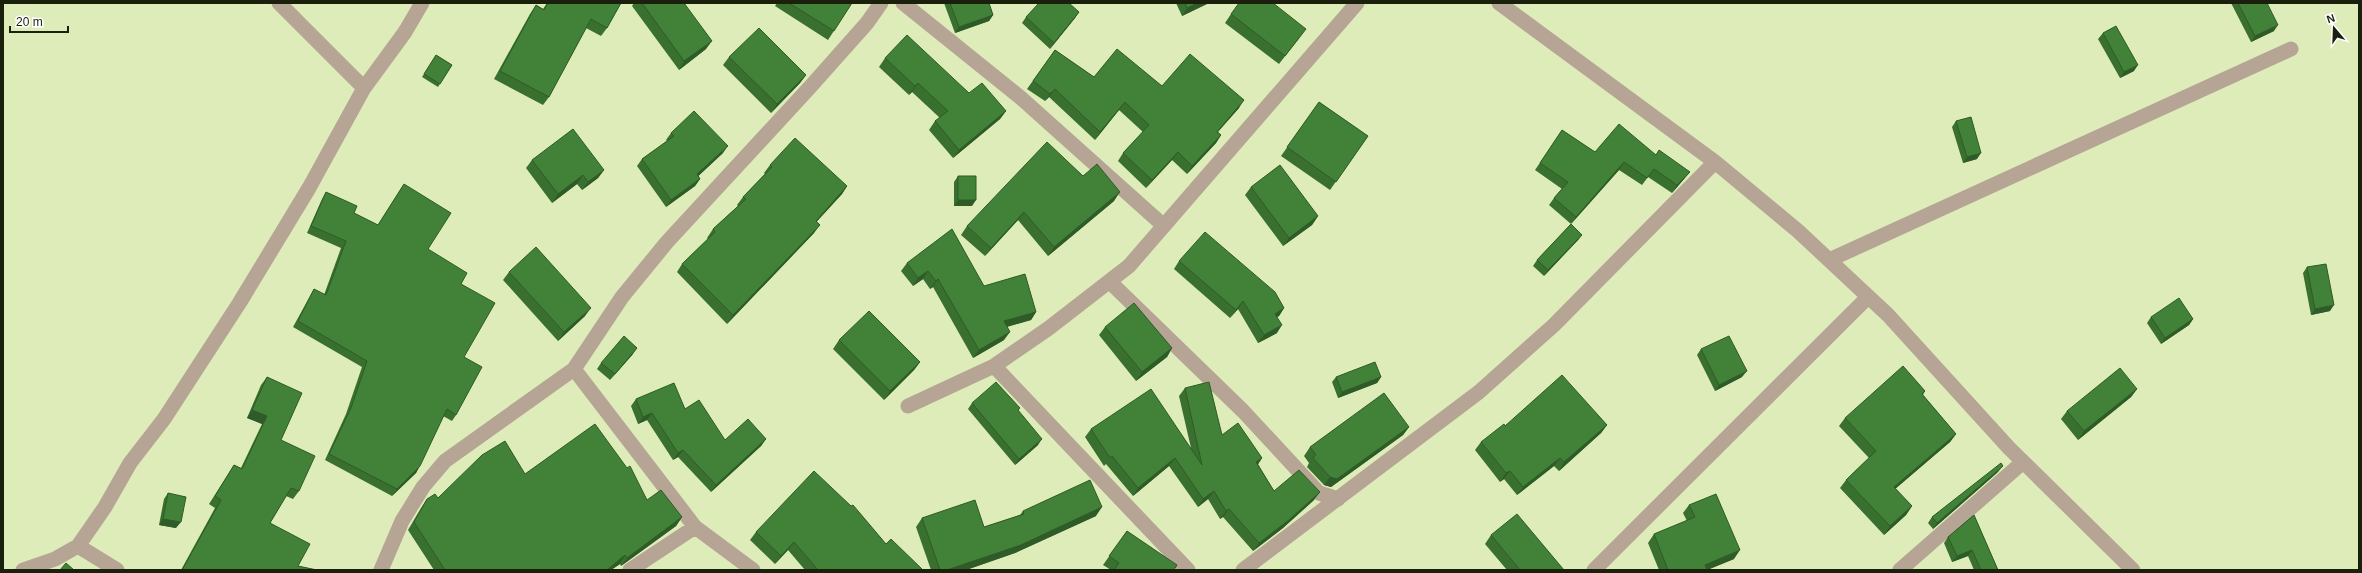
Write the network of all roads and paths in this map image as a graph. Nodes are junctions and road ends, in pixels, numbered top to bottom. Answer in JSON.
{"nodes":[{"id":1,"x":279,"y":3,"type":"edge"},
{"id":2,"x":422,"y":3,"type":"edge"},
{"id":3,"x":881,"y":3,"type":"edge"},
{"id":4,"x":902,"y":3,"type":"edge"},
{"id":5,"x":1357,"y":3,"type":"edge"},
{"id":6,"x":1499,"y":3,"type":"edge"},
{"id":7,"x":2291,"y":49,"type":"dead end"},
{"id":8,"x":364,"y":88,"type":"junction"},
{"id":9,"x":1715,"y":162,"type":"junction"},
{"id":10,"x":1164,"y":226,"type":"junction"},
{"id":11,"x":1829,"y":260,"type":"junction"},
{"id":12,"x":1110,"y":282,"type":"junction"},
{"id":13,"x":1868,"y":297,"type":"junction"},
{"id":14,"x":994,"y":366,"type":"junction"},
{"id":15,"x":574,"y":369,"type":"junction"},
{"id":16,"x":908,"y":406,"type":"dead end"},
{"id":17,"x":2023,"y":462,"type":"junction"},
{"id":18,"x":1338,"y":499,"type":"junction"},
{"id":19,"x":695,"y":527,"type":"junction"},
{"id":20,"x":78,"y":546,"type":"junction"},
{"id":21,"x":23,"y":570,"type":"edge"},
{"id":22,"x":117,"y":570,"type":"edge"},
{"id":23,"x":381,"y":570,"type":"edge"},
{"id":24,"x":630,"y":570,"type":"edge"},
{"id":25,"x":754,"y":570,"type":"edge"},
{"id":26,"x":1188,"y":570,"type":"edge"},
{"id":27,"x":1243,"y":570,"type":"edge"},
{"id":28,"x":1594,"y":570,"type":"edge"},
{"id":29,"x":1900,"y":570,"type":"edge"},
{"id":30,"x":2133,"y":570,"type":"edge"}],
"edges":[{"from":1,"to":8,"type":"street"},
{"from":2,"to":8,"type":"street"},
{"from":3,"to":15,"type":"street"},
{"from":4,"to":10,"type":"street"},
{"from":5,"to":10,"type":"street"},
{"from":6,"to":9,"type":"street"},
{"from":7,"to":11,"type":"street"},
{"from":8,"to":20,"type":"street"},
{"from":9,"to":11,"type":"street"},
{"from":9,"to":18,"type":"street"},
{"from":10,"to":12,"type":"street"},
{"from":11,"to":13,"type":"street"},
{"from":12,"to":14,"type":"street"},
{"from":12,"to":18,"type":"street"},
{"from":13,"to":17,"type":"street"},
{"from":13,"to":28,"type":"street"},
{"from":14,"to":16,"type":"street"},
{"from":14,"to":26,"type":"street"},
{"from":15,"to":19,"type":"street"},
{"from":15,"to":23,"type":"street"},
{"from":17,"to":29,"type":"street"},
{"from":17,"to":30,"type":"street"},
{"from":18,"to":27,"type":"street"},
{"from":19,"to":24,"type":"street"},
{"from":19,"to":25,"type":"street"},
{"from":20,"to":21,"type":"street"},
{"from":20,"to":22,"type":"street"}]}
